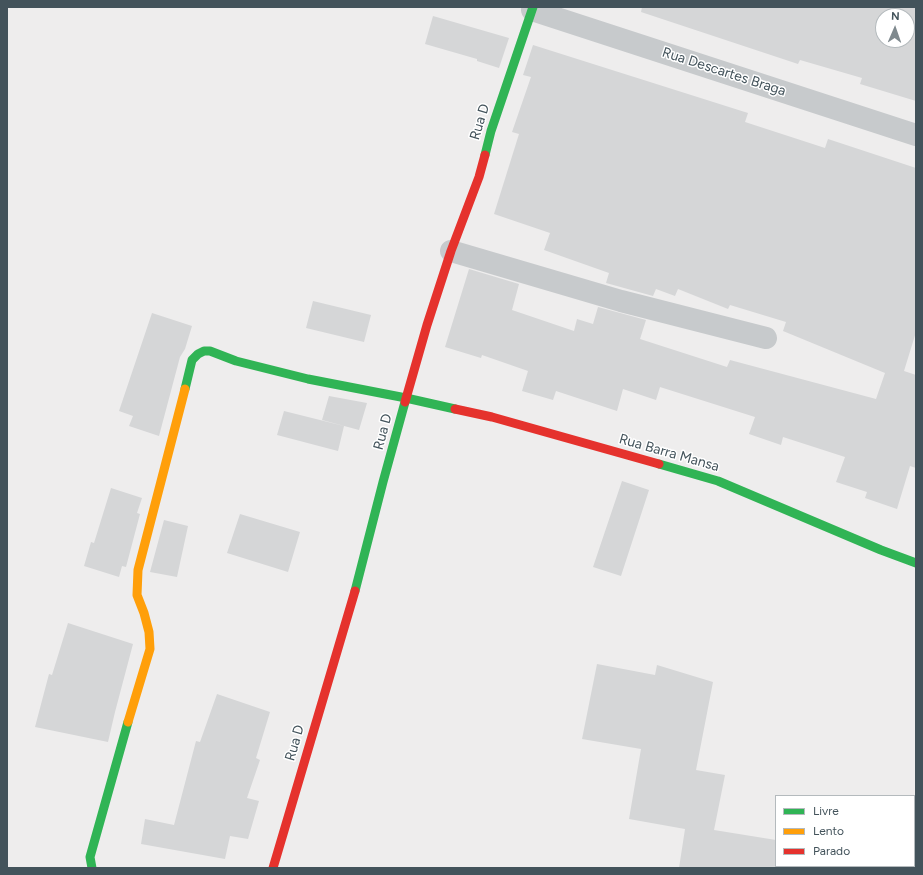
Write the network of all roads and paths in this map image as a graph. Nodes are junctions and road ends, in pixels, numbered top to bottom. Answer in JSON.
{"nodes":[{"id":1,"x":532,"y":8,"type":"edge"},
{"id":2,"x":916,"y":135,"type":"edge"},
{"id":3,"x":450,"y":251,"type":"junction"},
{"id":4,"x":766,"y":338,"type":"dead end"},
{"id":5,"x":406,"y":398,"type":"junction"},
{"id":6,"x":916,"y":563,"type":"edge"},
{"id":7,"x":92,"y":868,"type":"edge"},
{"id":8,"x":273,"y":868,"type":"edge"}],
"edges":[{"from":1,"to":2,"type":"street","name":"Rua Descartes Braga"},
{"from":1,"to":3,"type":"street","name":"Rua D"},
{"from":3,"to":4,"type":"street"},
{"from":3,"to":5,"type":"street","name":"Rua D"},
{"from":5,"to":6,"type":"street","name":"Rua Barra Mansa"},
{"from":5,"to":7,"type":"street","name":"Rua Barra Mansa"},
{"from":5,"to":8,"type":"street","name":"Rua D"}]}
